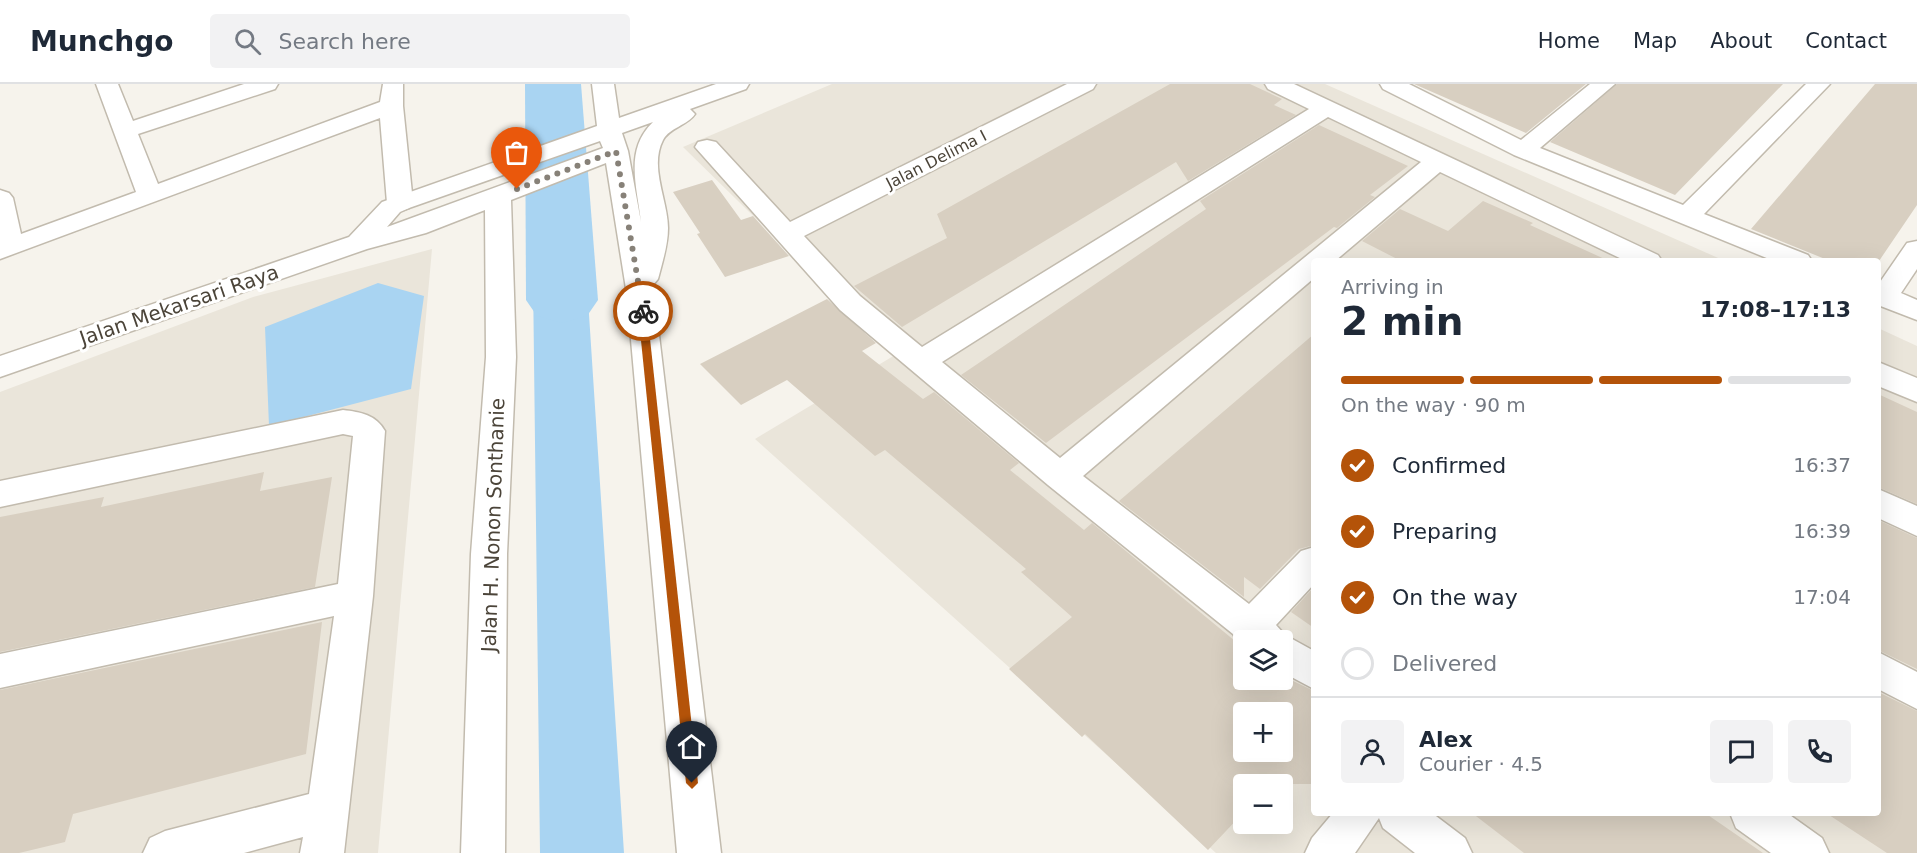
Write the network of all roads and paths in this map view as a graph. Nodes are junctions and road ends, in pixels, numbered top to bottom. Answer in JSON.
{"nodes":[{"id":1,"x":107,"y":84,"type":"edge"},
{"id":2,"x":267,"y":84,"type":"edge"},
{"id":3,"x":603,"y":84,"type":"edge"},
{"id":4,"x":737,"y":84,"type":"edge"},
{"id":5,"x":1085,"y":84,"type":"edge"},
{"id":6,"x":1276,"y":84,"type":"edge"},
{"id":7,"x":1391,"y":84,"type":"edge"},
{"id":8,"x":1604,"y":84,"type":"edge"},
{"id":9,"x":1819,"y":84,"type":"edge"},
{"id":10,"x":392,"y":95,"type":"edge"},
{"id":11,"x":1325,"y":109,"type":"junction"},
{"id":12,"x":125,"y":131,"type":"junction"},
{"id":13,"x":603,"y":145,"type":"junction"},
{"id":14,"x":707,"y":147,"type":"dead end"},
{"id":15,"x":1523,"y":150,"type":"junction"},
{"id":16,"x":1438,"y":161,"type":"junction"},
{"id":17,"x":150,"y":196,"type":"junction"},
{"id":18,"x":497,"y":197,"type":"junction"},
{"id":19,"x":0,"y":198,"type":"edge"},
{"id":20,"x":407,"y":201,"type":"junction"},
{"id":21,"x":1688,"y":215,"type":"junction"},
{"id":22,"x":787,"y":234,"type":"junction"},
{"id":23,"x":358,"y":243,"type":"junction"},
{"id":24,"x":5,"y":249,"type":"edge"},
{"id":25,"x":1917,"y":249,"type":"edge"},
{"id":26,"x":1612,"y":254,"type":"edge"},
{"id":27,"x":1322,"y":258,"type":"edge"},
{"id":28,"x":1633,"y":258,"type":"edge"},
{"id":29,"x":1791,"y":258,"type":"edge"},
{"id":30,"x":1311,"y":267,"type":"edge"},
{"id":31,"x":641,"y":295,"type":"junction"},
{"id":32,"x":1881,"y":295,"type":"edge"},
{"id":33,"x":1917,"y":311,"type":"edge"},
{"id":34,"x":920,"y":362,"type":"junction"},
{"id":35,"x":0,"y":367,"type":"edge"},
{"id":36,"x":1881,"y":374,"type":"edge"},
{"id":37,"x":1917,"y":391,"type":"edge"},
{"id":38,"x":1060,"y":476,"type":"junction"},
{"id":39,"x":0,"y":495,"type":"edge"},
{"id":40,"x":1881,"y":504,"type":"edge"},
{"id":41,"x":1917,"y":522,"type":"edge"},
{"id":42,"x":1311,"y":565,"type":"edge"},
{"id":43,"x":355,"y":596,"type":"junction"},
{"id":44,"x":1253,"y":630,"type":"edge"},
{"id":45,"x":1261,"y":630,"type":"edge"},
{"id":46,"x":1293,"y":658,"type":"edge"},
{"id":47,"x":1311,"y":670,"type":"edge"},
{"id":48,"x":0,"y":671,"type":"edge"},
{"id":49,"x":1881,"y":671,"type":"edge"},
{"id":50,"x":1917,"y":692,"type":"edge"},
{"id":51,"x":327,"y":810,"type":"junction"},
{"id":52,"x":1358,"y":816,"type":"edge"},
{"id":53,"x":1402,"y":816,"type":"edge"},
{"id":54,"x":1755,"y":816,"type":"edge"},
{"id":55,"x":165,"y":853,"type":"edge"},
{"id":56,"x":322,"y":853,"type":"edge"},
{"id":57,"x":483,"y":853,"type":"edge"},
{"id":58,"x":699,"y":853,"type":"edge"},
{"id":59,"x":1327,"y":853,"type":"edge"},
{"id":60,"x":1450,"y":853,"type":"edge"},
{"id":61,"x":1807,"y":853,"type":"edge"}],
"edges":[{"from":1,"to":12,"type":"street"},
{"from":2,"to":12,"type":"street"},
{"from":3,"to":13,"type":"street"},
{"from":4,"to":13,"type":"street"},
{"from":4,"to":31,"type":"street"},
{"from":5,"to":22,"type":"street","name":"Jalan Delima I"},
{"from":6,"to":11,"type":"street"},
{"from":7,"to":15,"type":"street"},
{"from":8,"to":15,"type":"street"},
{"from":9,"to":21,"type":"street"},
{"from":10,"to":17,"type":"street"},
{"from":10,"to":20,"type":"street"},
{"from":11,"to":16,"type":"street"},
{"from":11,"to":34,"type":"street"},
{"from":12,"to":17,"type":"street"},
{"from":13,"to":18,"type":"street","name":"Jalan Mekarsari Raya"},
{"from":13,"to":20,"type":"street"},
{"from":13,"to":31,"type":"street"},
{"from":14,"to":22,"type":"street"},
{"from":15,"to":21,"type":"street"},
{"from":16,"to":26,"type":"street"},
{"from":16,"to":27,"type":"street"},
{"from":17,"to":24,"type":"street"},
{"from":18,"to":23,"type":"street","name":"Jalan Mekarsari Raya"},
{"from":18,"to":57,"type":"street","name":"Jalan H. Nonon Sonthanie"},
{"from":19,"to":24,"type":"street"},
{"from":20,"to":23,"type":"street"},
{"from":21,"to":29,"type":"street"},
{"from":22,"to":34,"type":"street"},
{"from":23,"to":35,"type":"street","name":"Jalan Mekarsari Raya"},
{"from":25,"to":32,"type":"street"},
{"from":26,"to":28,"type":"street"},
{"from":30,"to":38,"type":"street"},
{"from":31,"to":58,"type":"street"},
{"from":32,"to":33,"type":"street"},
{"from":34,"to":38,"type":"street"},
{"from":36,"to":37,"type":"street"},
{"from":38,"to":44,"type":"street"},
{"from":39,"to":43,"type":"street"},
{"from":40,"to":41,"type":"street"},
{"from":42,"to":45,"type":"street"},
{"from":43,"to":48,"type":"street"},
{"from":43,"to":51,"type":"street"},
{"from":46,"to":47,"type":"street"},
{"from":49,"to":50,"type":"street"},
{"from":51,"to":55,"type":"street"},
{"from":51,"to":56,"type":"street"},
{"from":52,"to":59,"type":"street"},
{"from":53,"to":60,"type":"street"},
{"from":54,"to":61,"type":"street"}]}
